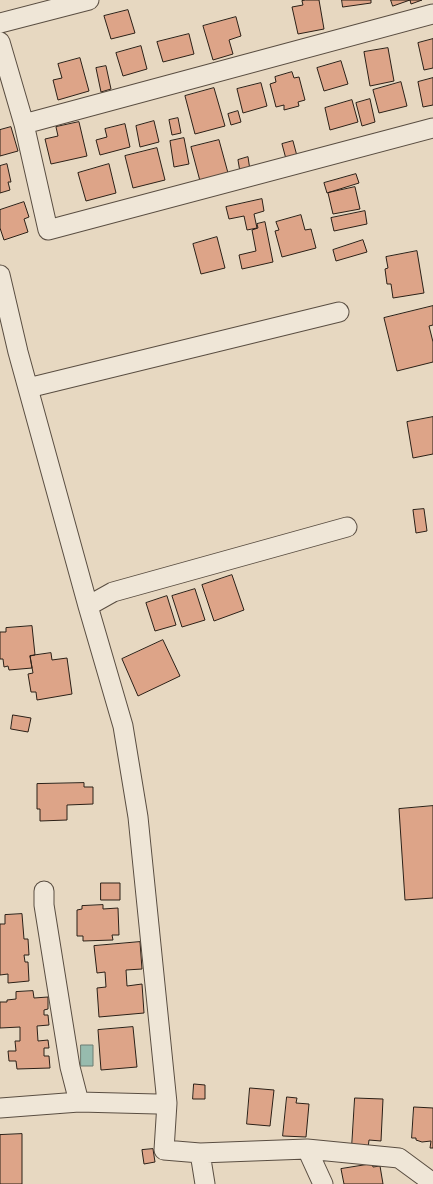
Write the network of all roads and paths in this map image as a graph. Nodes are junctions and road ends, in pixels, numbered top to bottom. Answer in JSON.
{"nodes":[{"id":1,"x":89,"y":0,"type":"edge"},
{"id":2,"x":433,"y":14,"type":"edge"},
{"id":3,"x":0,"y":24,"type":"edge"},
{"id":4,"x":0,"y":42,"type":"edge"},
{"id":5,"x":24,"y":124,"type":"junction"},
{"id":6,"x":433,"y":128,"type":"edge"},
{"id":7,"x":0,"y":275,"type":"edge"},
{"id":8,"x":339,"y":312,"type":"dead end"},
{"id":9,"x":28,"y":388,"type":"junction"},
{"id":10,"x":347,"y":527,"type":"dead end"},
{"id":11,"x":88,"y":606,"type":"junction"},
{"id":12,"x":44,"y":891,"type":"dead end"},
{"id":13,"x":79,"y":1102,"type":"junction"},
{"id":14,"x":167,"y":1103,"type":"junction"},
{"id":15,"x":0,"y":1108,"type":"edge"},
{"id":16,"x":307,"y":1149,"type":"junction"},
{"id":17,"x":200,"y":1154,"type":"junction"},
{"id":18,"x":433,"y":1183,"type":"edge"},
{"id":19,"x":205,"y":1184,"type":"edge"},
{"id":20,"x":323,"y":1184,"type":"edge"}],
"edges":[{"from":1,"to":3,"type":"street"},
{"from":2,"to":5,"type":"street"},
{"from":4,"to":5,"type":"street"},
{"from":5,"to":6,"type":"street"},
{"from":7,"to":9,"type":"street"},
{"from":8,"to":9,"type":"street"},
{"from":9,"to":11,"type":"street"},
{"from":10,"to":11,"type":"street"},
{"from":11,"to":14,"type":"street"},
{"from":12,"to":13,"type":"street"},
{"from":13,"to":14,"type":"street"},
{"from":13,"to":15,"type":"street"},
{"from":14,"to":17,"type":"street"},
{"from":16,"to":17,"type":"street"},
{"from":16,"to":18,"type":"street"},
{"from":16,"to":20,"type":"street"},
{"from":17,"to":19,"type":"street"}]}
